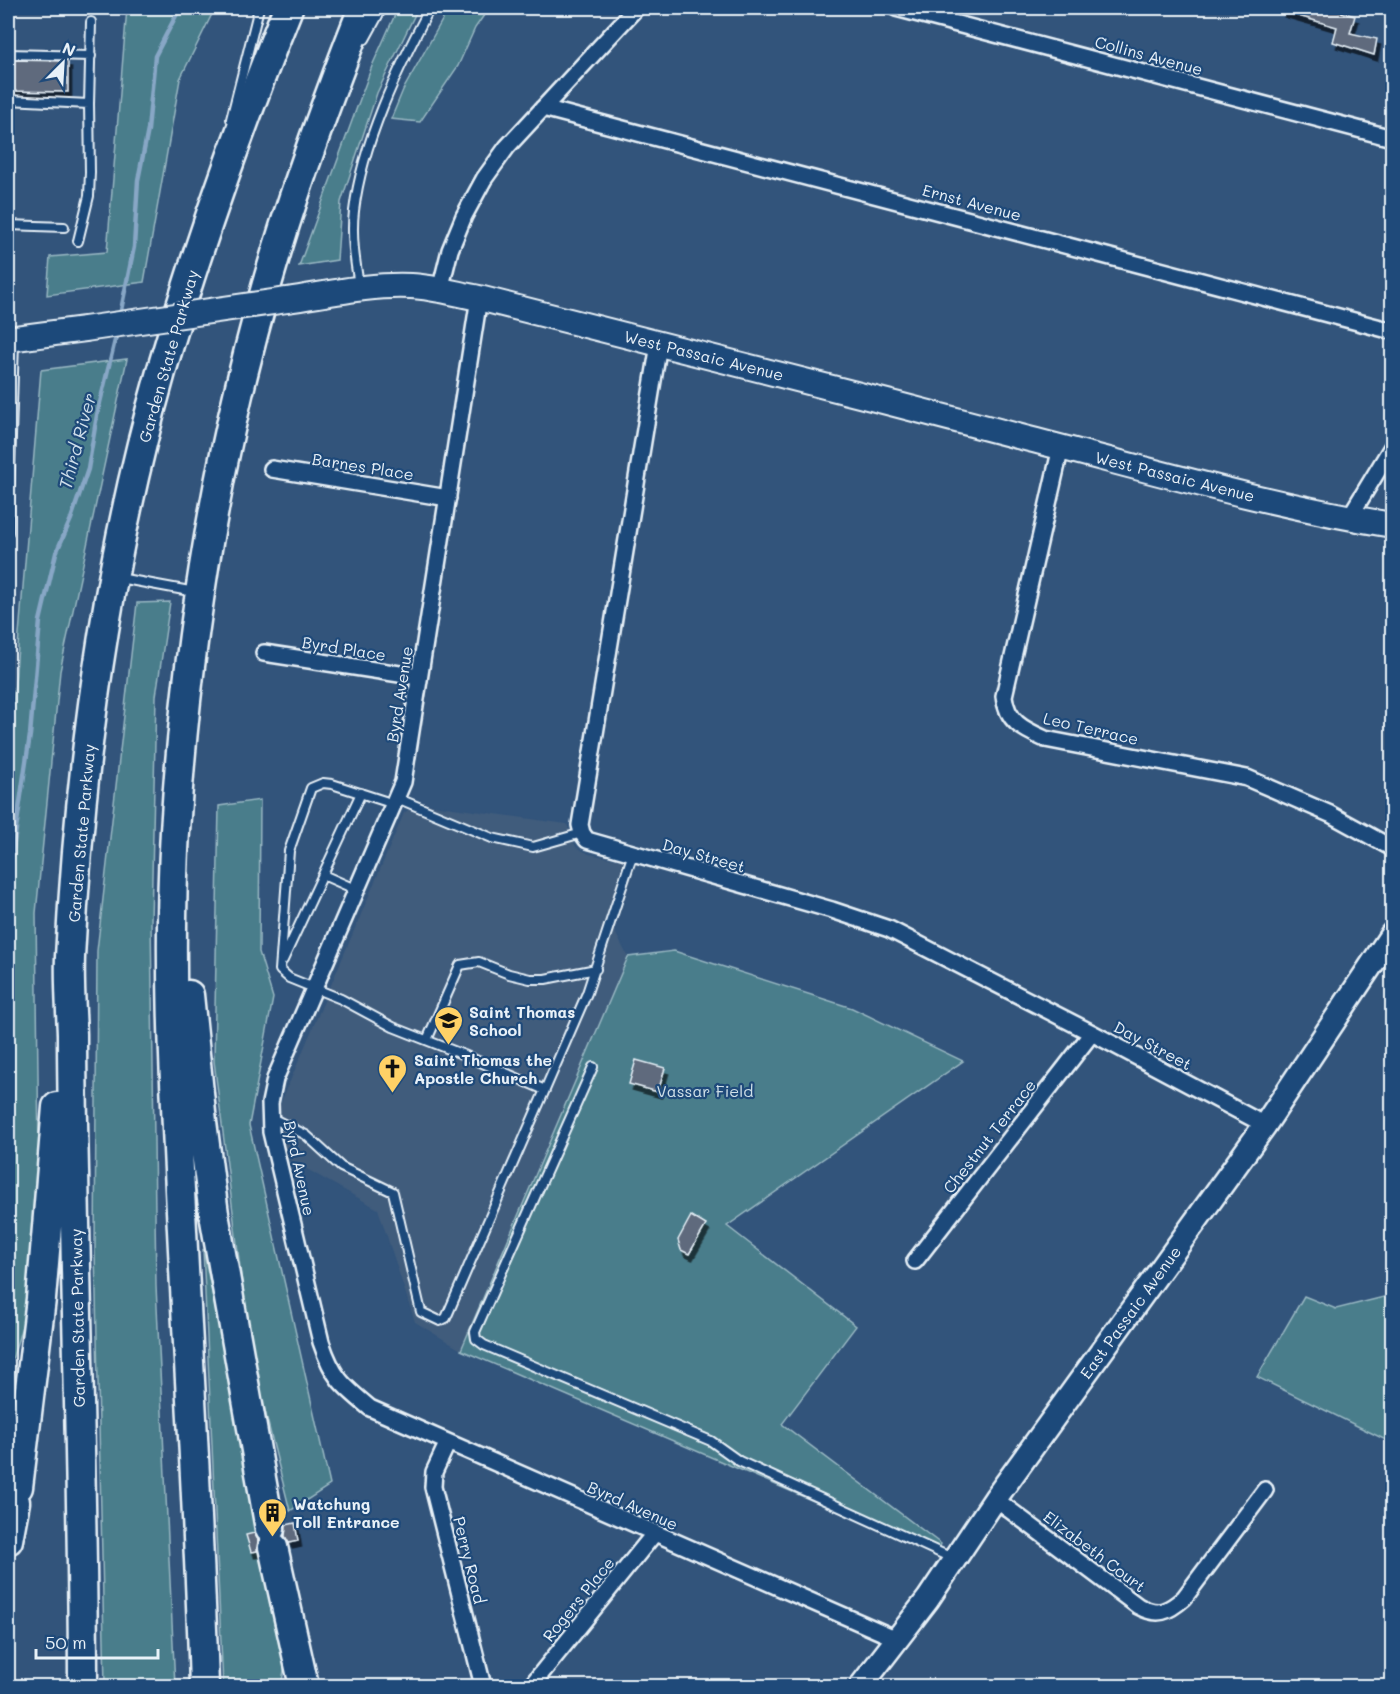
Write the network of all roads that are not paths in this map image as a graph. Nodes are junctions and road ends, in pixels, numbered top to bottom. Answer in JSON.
{"nodes":[{"id":1,"x":259,"y":8,"type":"edge"},
{"id":2,"x":288,"y":8,"type":"edge"},
{"id":3,"x":363,"y":8,"type":"edge"},
{"id":4,"x":382,"y":8,"type":"edge"},
{"id":5,"x":430,"y":8,"type":"edge"},
{"id":6,"x":636,"y":8,"type":"edge"},
{"id":7,"x":896,"y":8,"type":"edge"},
{"id":8,"x":91,"y":22,"type":"dead end"},
{"id":9,"x":361,"y":48,"type":"dead end"},
{"id":10,"x":8,"y":54,"type":"edge"},
{"id":11,"x":91,"y":56,"type":"junction"},
{"id":12,"x":345,"y":78,"type":"dead end"},
{"id":13,"x":8,"y":100,"type":"edge"},
{"id":14,"x":89,"y":104,"type":"junction"},
{"id":15,"x":543,"y":108,"type":"junction"},
{"id":16,"x":230,"y":123,"type":"dead end"},
{"id":17,"x":1392,"y":138,"type":"edge"},
{"id":18,"x":314,"y":139,"type":"junction"},
{"id":19,"x":218,"y":169,"type":"dead end"},
{"id":20,"x":8,"y":225,"type":"edge"},
{"id":21,"x":64,"y":227,"type":"dead end"},
{"id":22,"x":78,"y":241,"type":"dead end"},
{"id":23,"x":192,"y":271,"type":"junction"},
{"id":24,"x":359,"y":289,"type":"junction"},
{"id":25,"x":440,"y":290,"type":"junction"},
{"id":26,"x":479,"y":298,"type":"junction"},
{"id":27,"x":1392,"y":331,"type":"edge"},
{"id":28,"x":11,"y":339,"type":"edge"},
{"id":29,"x":659,"y":344,"type":"junction"},
{"id":30,"x":1061,"y":447,"type":"junction"},
{"id":31,"x":1392,"y":447,"type":"edge"},
{"id":32,"x":272,"y":469,"type":"dead end"},
{"id":33,"x":448,"y":498,"type":"junction"},
{"id":34,"x":1349,"y":518,"type":"junction"},
{"id":35,"x":1392,"y":525,"type":"edge"},
{"id":36,"x":8,"y":530,"type":"edge"},
{"id":37,"x":114,"y":577,"type":"junction"},
{"id":38,"x":200,"y":592,"type":"junction"},
{"id":39,"x":264,"y":653,"type":"dead end"},
{"id":40,"x":419,"y":677,"type":"junction"},
{"id":41,"x":361,"y":793,"type":"junction"},
{"id":42,"x":396,"y":801,"type":"junction"},
{"id":43,"x":582,"y":833,"type":"junction"},
{"id":44,"x":175,"y":835,"type":"junction"},
{"id":45,"x":1392,"y":848,"type":"edge"},
{"id":46,"x":633,"y":853,"type":"junction"},
{"id":47,"x":323,"y":874,"type":"junction"},
{"id":48,"x":357,"y":890,"type":"junction"},
{"id":49,"x":1389,"y":943,"type":"edge"},
{"id":50,"x":70,"y":962,"type":"junction"},
{"id":51,"x":281,"y":964,"type":"junction"},
{"id":52,"x":596,"y":969,"type":"junction"},
{"id":53,"x":314,"y":988,"type":"junction"},
{"id":54,"x":1092,"y":1033,"type":"junction"},
{"id":55,"x":427,"y":1040,"type":"junction"},
{"id":56,"x":593,"y":1067,"type":"dead end"},
{"id":57,"x":545,"y":1090,"type":"junction"},
{"id":58,"x":270,"y":1117,"type":"junction"},
{"id":59,"x":1265,"y":1125,"type":"junction"},
{"id":60,"x":915,"y":1261,"type":"dead end"},
{"id":61,"x":447,"y":1444,"type":"junction"},
{"id":62,"x":1265,"y":1490,"type":"dead end"},
{"id":63,"x":995,"y":1499,"type":"junction"},
{"id":64,"x":654,"y":1534,"type":"junction"},
{"id":65,"x":8,"y":1540,"type":"edge"},
{"id":66,"x":955,"y":1560,"type":"junction"},
{"id":67,"x":897,"y":1639,"type":"junction"},
{"id":68,"x":83,"y":1686,"type":"edge"},
{"id":69,"x":204,"y":1686,"type":"edge"},
{"id":70,"x":304,"y":1686,"type":"edge"},
{"id":71,"x":483,"y":1686,"type":"edge"},
{"id":72,"x":531,"y":1686,"type":"edge"},
{"id":73,"x":861,"y":1686,"type":"edge"}],
"edges":[{"from":1,"to":16,"type":"lane"},
{"from":2,"to":23,"type":"highway","name":"Garden State Parkway"},
{"from":3,"to":18,"type":"highway"},
{"from":4,"to":9,"type":"lane"},
{"from":5,"to":24,"type":"lane"},
{"from":6,"to":15,"type":"street"},
{"from":7,"to":17,"type":"street","name":"Collins Avenue"},
{"from":8,"to":11,"type":"lane"},
{"from":10,"to":11,"type":"lane"},
{"from":11,"to":14,"type":"lane"},
{"from":12,"to":18,"type":"lane"},
{"from":13,"to":14,"type":"lane"},
{"from":14,"to":22,"type":"lane"},
{"from":15,"to":25,"type":"street"},
{"from":15,"to":27,"type":"street","name":"Ernst Avenue"},
{"from":18,"to":38,"type":"highway"},
{"from":19,"to":23,"type":"lane"},
{"from":20,"to":21,"type":"lane"},
{"from":23,"to":37,"type":"highway","name":"Garden State Parkway"},
{"from":24,"to":25,"type":"main road","name":"West Passaic Avenue"},
{"from":24,"to":28,"type":"main road","name":"West Passaic Avenue","bridge":true},
{"from":25,"to":26,"type":"main road","name":"West Passaic Avenue"},
{"from":26,"to":29,"type":"main road","name":"West Passaic Avenue"},
{"from":26,"to":33,"type":"street","name":"Byrd Avenue"},
{"from":28,"to":36,"type":"lane"},
{"from":29,"to":30,"type":"main road","name":"West Passaic Avenue"},
{"from":29,"to":43,"type":"street"},
{"from":30,"to":34,"type":"main road","name":"West Passaic Avenue"},
{"from":30,"to":45,"type":"street","name":"Leo Terrace"},
{"from":31,"to":34,"type":"street"},
{"from":32,"to":33,"type":"street","name":"Barnes Place"},
{"from":33,"to":40,"type":"street","name":"Byrd Avenue"},
{"from":34,"to":35,"type":"main road","name":"West Passaic Avenue"},
{"from":37,"to":38,"type":"lane"},
{"from":37,"to":50,"type":"highway","name":"Garden State Parkway"},
{"from":38,"to":44,"type":"highway"},
{"from":39,"to":40,"type":"street","name":"Byrd Place"},
{"from":40,"to":42,"type":"street","name":"Byrd Avenue"},
{"from":41,"to":42,"type":"lane"},
{"from":41,"to":47,"type":"lane"},
{"from":41,"to":51,"type":"lane"},
{"from":42,"to":43,"type":"lane"},
{"from":42,"to":48,"type":"street","name":"Byrd Avenue"},
{"from":43,"to":46,"type":"street","name":"Day Street"},
{"from":44,"to":69,"type":"highway"},
{"from":44,"to":70,"type":"highway"},
{"from":46,"to":52,"type":"lane"},
{"from":46,"to":54,"type":"street","name":"Day Street"},
{"from":47,"to":48,"type":"lane"},
{"from":47,"to":51,"type":"lane"},
{"from":48,"to":53,"type":"street","name":"Byrd Avenue"},
{"from":49,"to":59,"type":"main road","name":"East Passaic Avenue"},
{"from":50,"to":65,"type":"highway"},
{"from":50,"to":68,"type":"highway","name":"Garden State Parkway"},
{"from":51,"to":53,"type":"lane"},
{"from":52,"to":55,"type":"lane"},
{"from":52,"to":57,"type":"lane"},
{"from":53,"to":55,"type":"lane"},
{"from":53,"to":58,"type":"street","name":"Byrd Avenue"},
{"from":54,"to":59,"type":"street","name":"Day Street"},
{"from":54,"to":60,"type":"street","name":"Chestnut Terrace"},
{"from":55,"to":57,"type":"lane"},
{"from":56,"to":66,"type":"lane"},
{"from":57,"to":58,"type":"lane"},
{"from":58,"to":61,"type":"street","name":"Byrd Avenue"},
{"from":59,"to":63,"type":"main road","name":"East Passaic Avenue"},
{"from":61,"to":64,"type":"street","name":"Byrd Avenue"},
{"from":61,"to":71,"type":"street","name":"Perry Road"},
{"from":62,"to":63,"type":"street","name":"Elizabeth Court"},
{"from":63,"to":66,"type":"main road","name":"East Passaic Avenue"},
{"from":64,"to":67,"type":"street","name":"Byrd Avenue"},
{"from":64,"to":72,"type":"street","name":"Rogers Place"},
{"from":66,"to":67,"type":"main road","name":"East Passaic Avenue"},
{"from":67,"to":73,"type":"main road","name":"East Passaic Avenue"}]}
